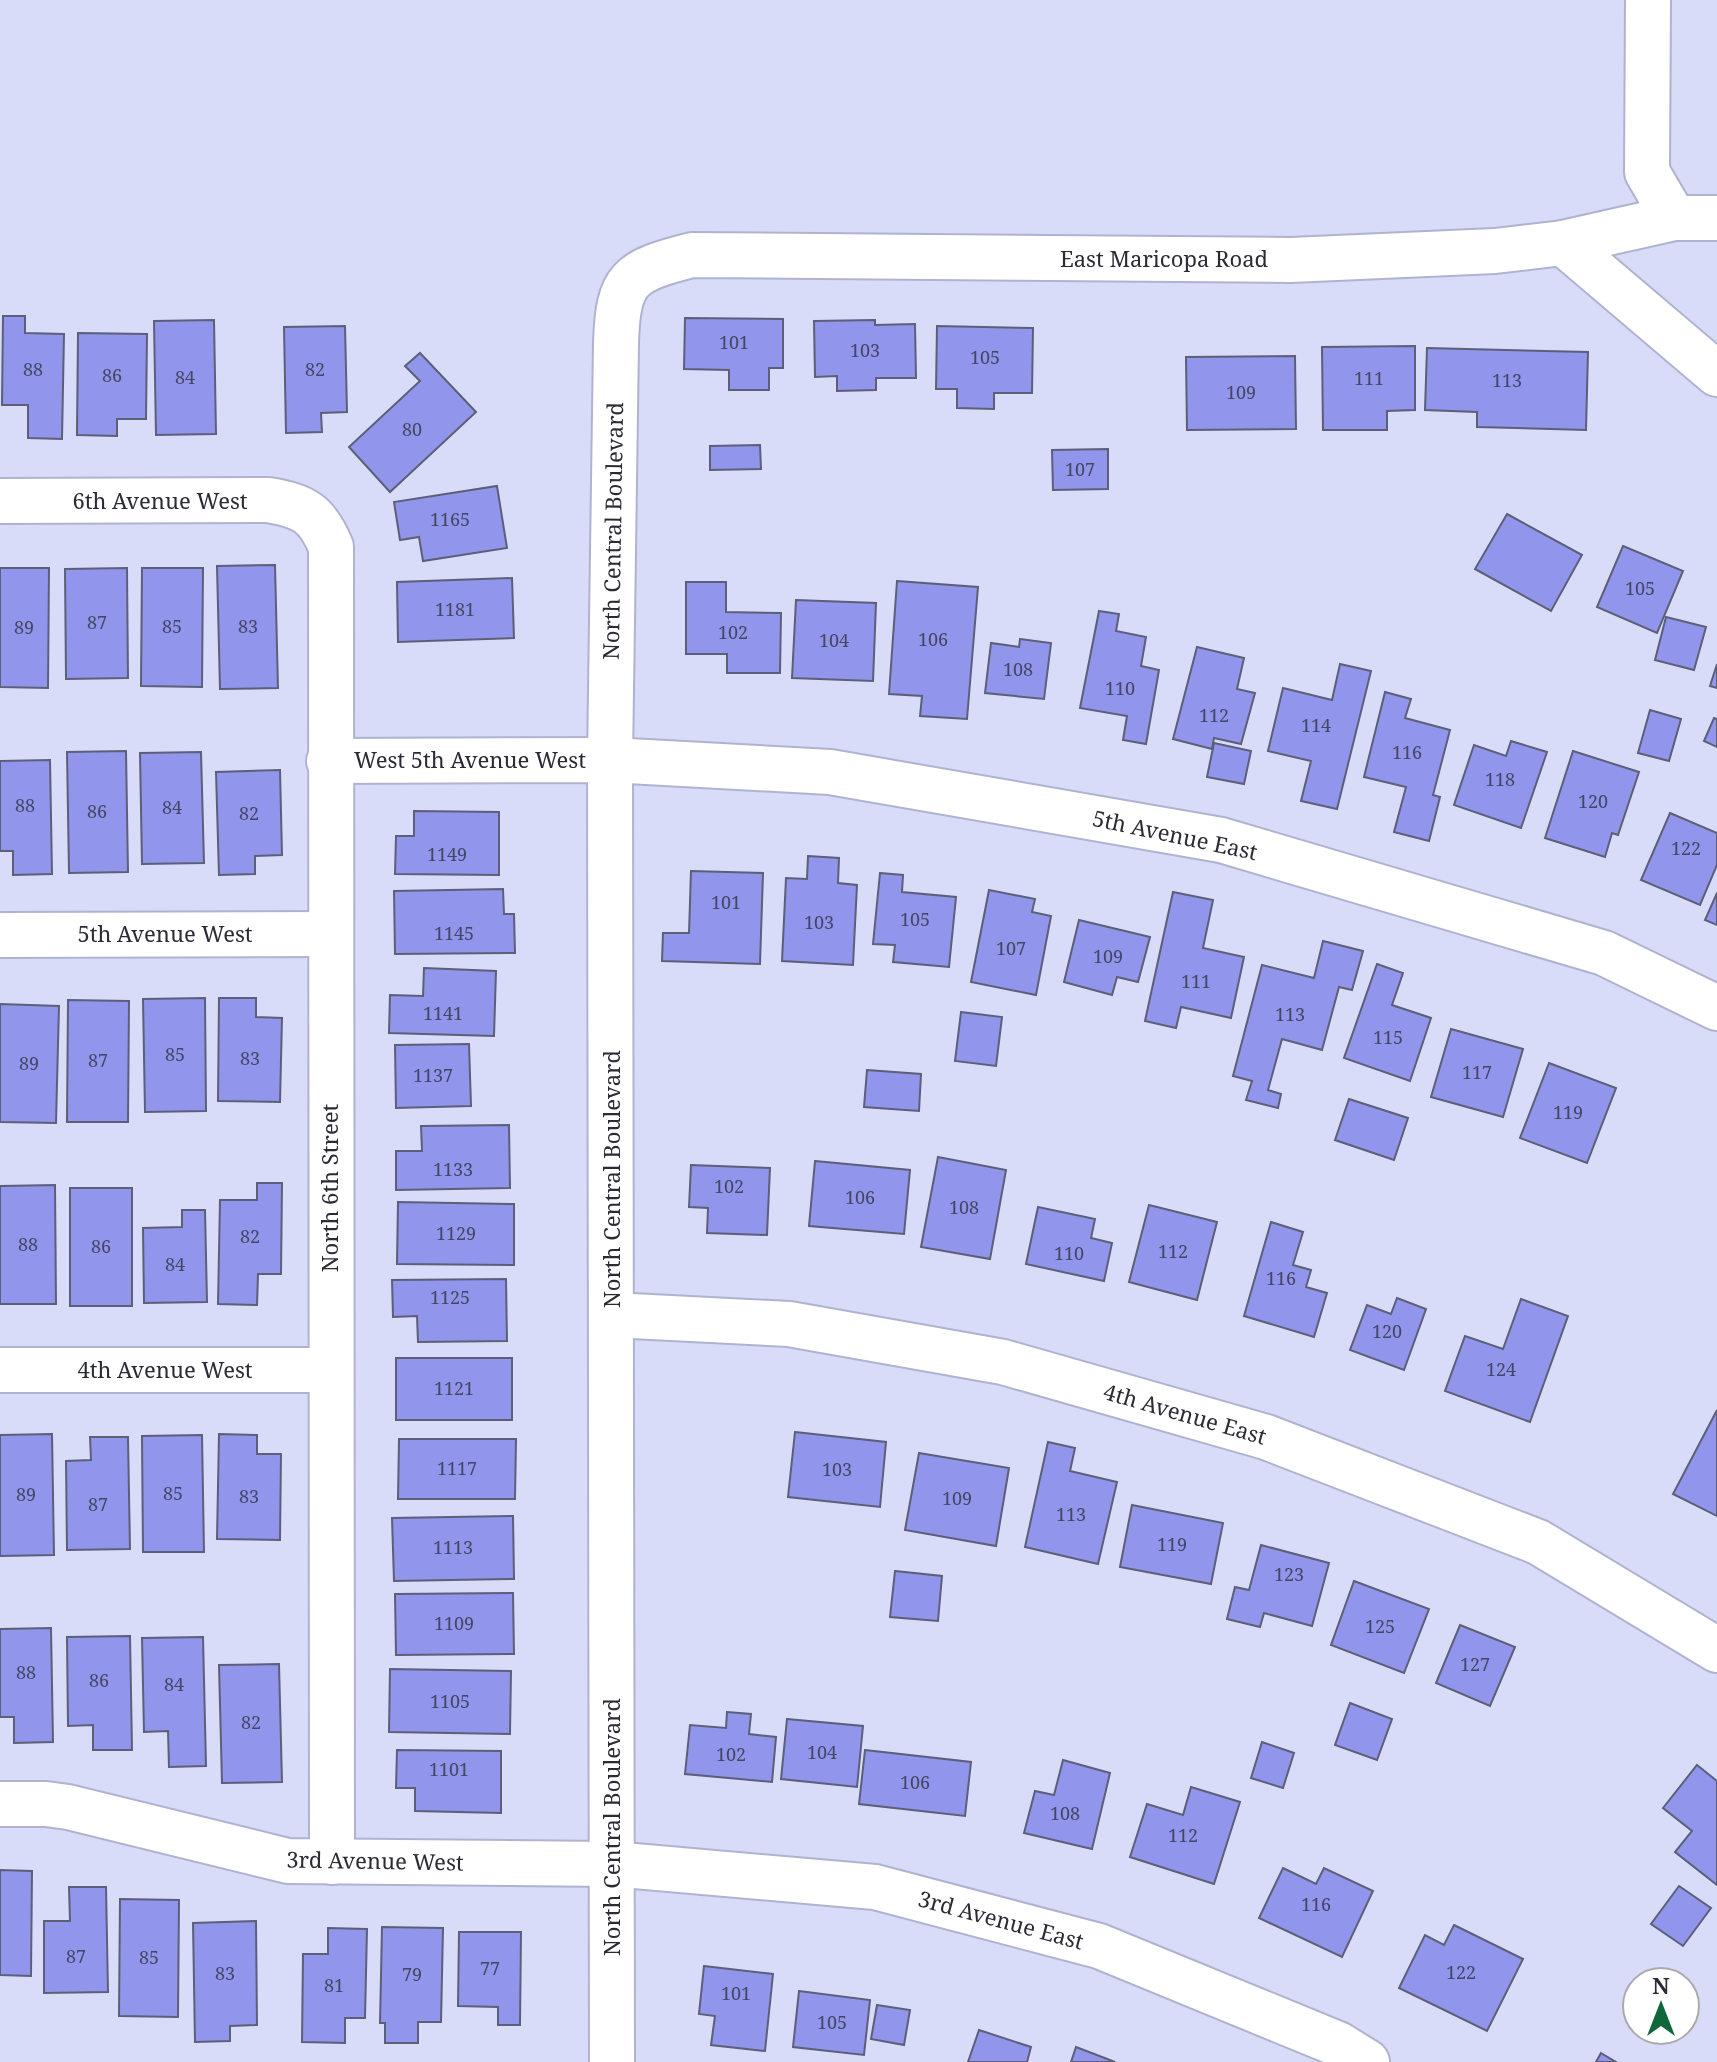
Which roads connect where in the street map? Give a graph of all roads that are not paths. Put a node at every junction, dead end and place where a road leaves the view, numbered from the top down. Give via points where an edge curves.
1 (1648, 0) edge
2 (1674, 218) junction
3 (1717, 218) edge
4 (1563, 243) junction
5 (620, 296) joint
6 (1717, 374) edge
7 (0, 501) edge
8 (316, 518) joint
9 (610, 760) junction
10 (329, 761) junction
11 (330, 934) junction
12 (0, 935) edge
13 (1717, 1008) edge
14 (612, 1315) junction
15 (0, 1370) edge
16 (331, 1370) junction
17 (1717, 1650) edge
18 (0, 1804) edge
19 (332, 1862) junction
20 (612, 1864) junction
21 (612, 2062) edge
22 (1367, 2062) edge

1 - 2 street via 1647,172
2 - 3 street, East Maricopa Road
2 - 4 street, East Maricopa Road
4 - 5 street, East Maricopa Road via 1291,260 692,255 645,271
4 - 6 street
5 - 9 street, North Central Boulevard
7 - 8 street, 6th Avenue West via 268,500 288,503
8 - 10 street, North 6th Street via 332,555
9 - 10 street, West 5th Avenue West
9 - 13 street, 5th Avenue East via 830,772 1221,840 1604,953
9 - 14 street, North Central Boulevard
10 - 11 street, North 6th Street
11 - 12 street, 5th Avenue West
11 - 16 street, North 6th Street
14 - 17 street, 4th Avenue East via 789,1324 1003,1362 1266,1437 1538,1542
14 - 20 street, North Central Boulevard
15 - 16 street, 4th Avenue West
16 - 19 street, North 6th Street
18 - 19 street, 3rd Avenue West via 68,1807 272,1858
19 - 20 street, 3rd Avenue West
20 - 21 street, North Central Boulevard
20 - 22 street, 3rd Avenue East via 875,1887 1084,1942 1338,2044

